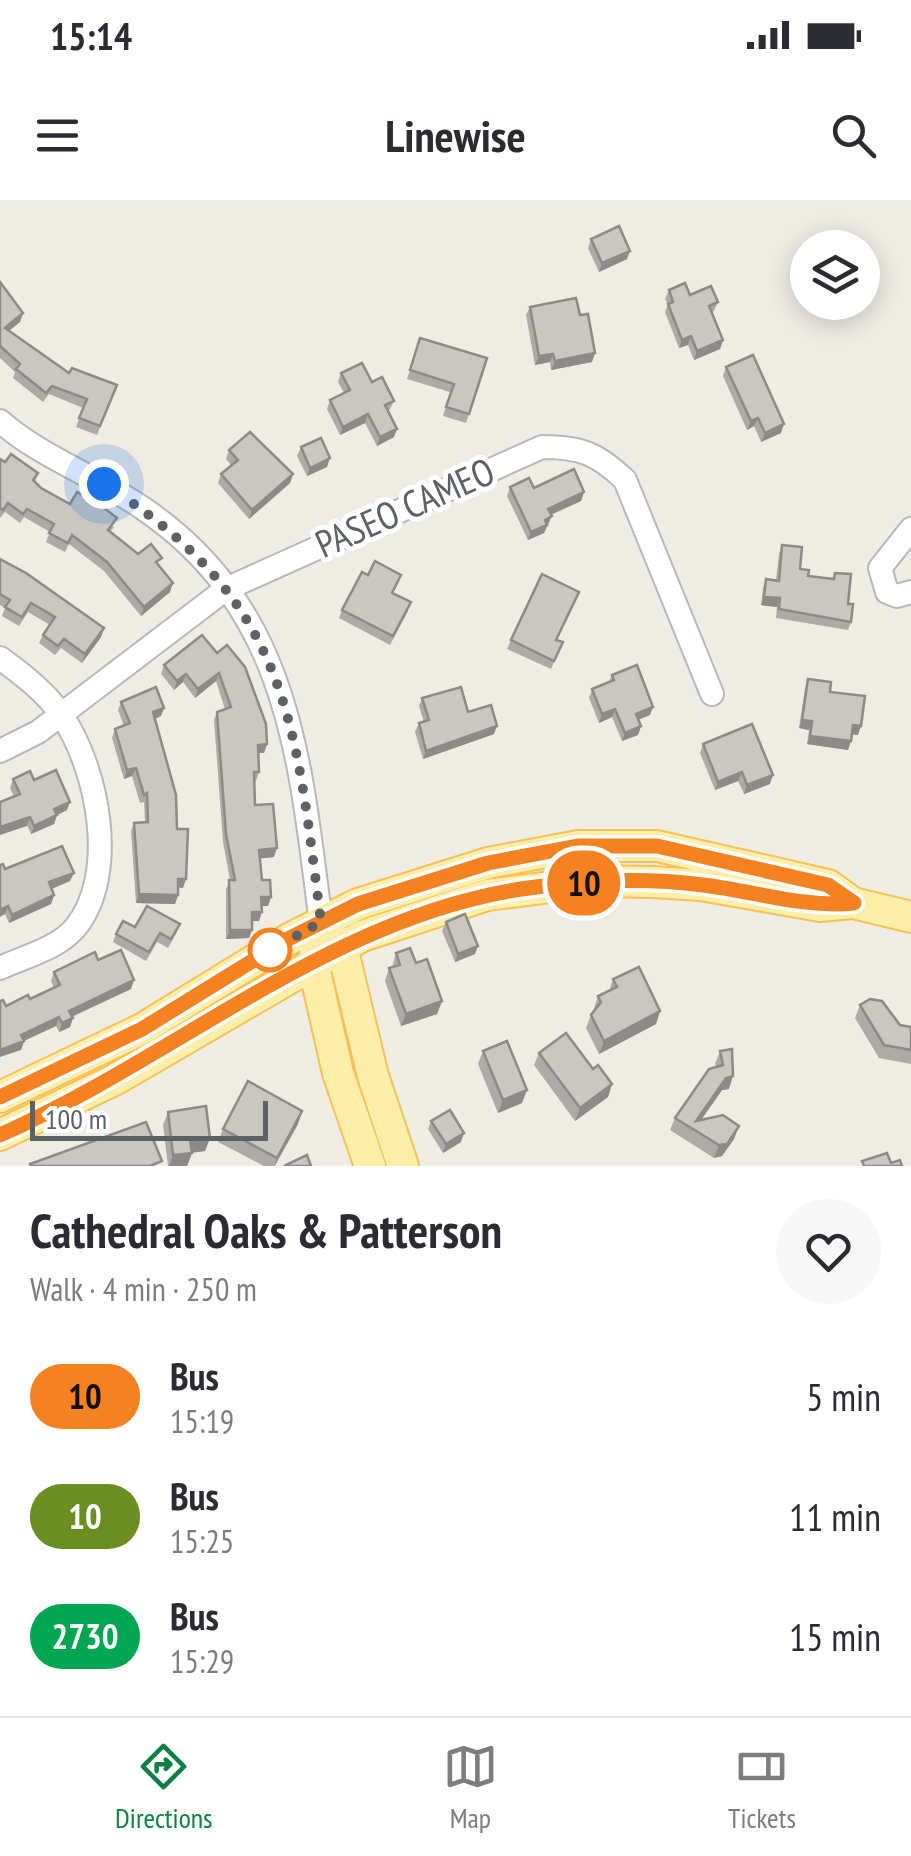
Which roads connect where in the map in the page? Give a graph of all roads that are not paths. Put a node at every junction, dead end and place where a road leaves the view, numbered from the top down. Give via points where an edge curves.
1 (0, 421) edge
2 (911, 529) edge
3 (226, 589) junction
4 (911, 592) edge
5 (0, 658) edge
6 (712, 694) dead end
7 (62, 714) junction
8 (0, 750) edge
9 (854, 903) junction
10 (911, 917) edge
11 (321, 922) junction
12 (342, 947) junction
13 (313, 963) junction
14 (0, 968) edge
15 (0, 1098) edge
16 (0, 1135) edge
17 (370, 1166) edge
18 (403, 1166) edge

1 - 3 street via 147,511
2 - 4 street via 880,576 887,592
3 - 6 street, PASEO CAMEO via 542,447 576,446 600,456 625,480
3 - 7 street, PASEO CAMEO
3 - 11 street via 250,620 284,697
5 - 7 street
7 - 8 street, PASEO CAMEO
7 - 14 street via 87,769 95,812 98,873 91,904 56,944
9 - 10 main road
9 - 11 main road via 828,885 698,854 620,844 488,863
9 - 12 main road via 820,906 701,884 536,886 440,908
11 - 12 main road
11 - 13 main road
11 - 15 main road via 142,1029
12 - 13 main road
12 - 18 main road
13 - 16 main road via 116,1078
13 - 17 main road via 338,1073

